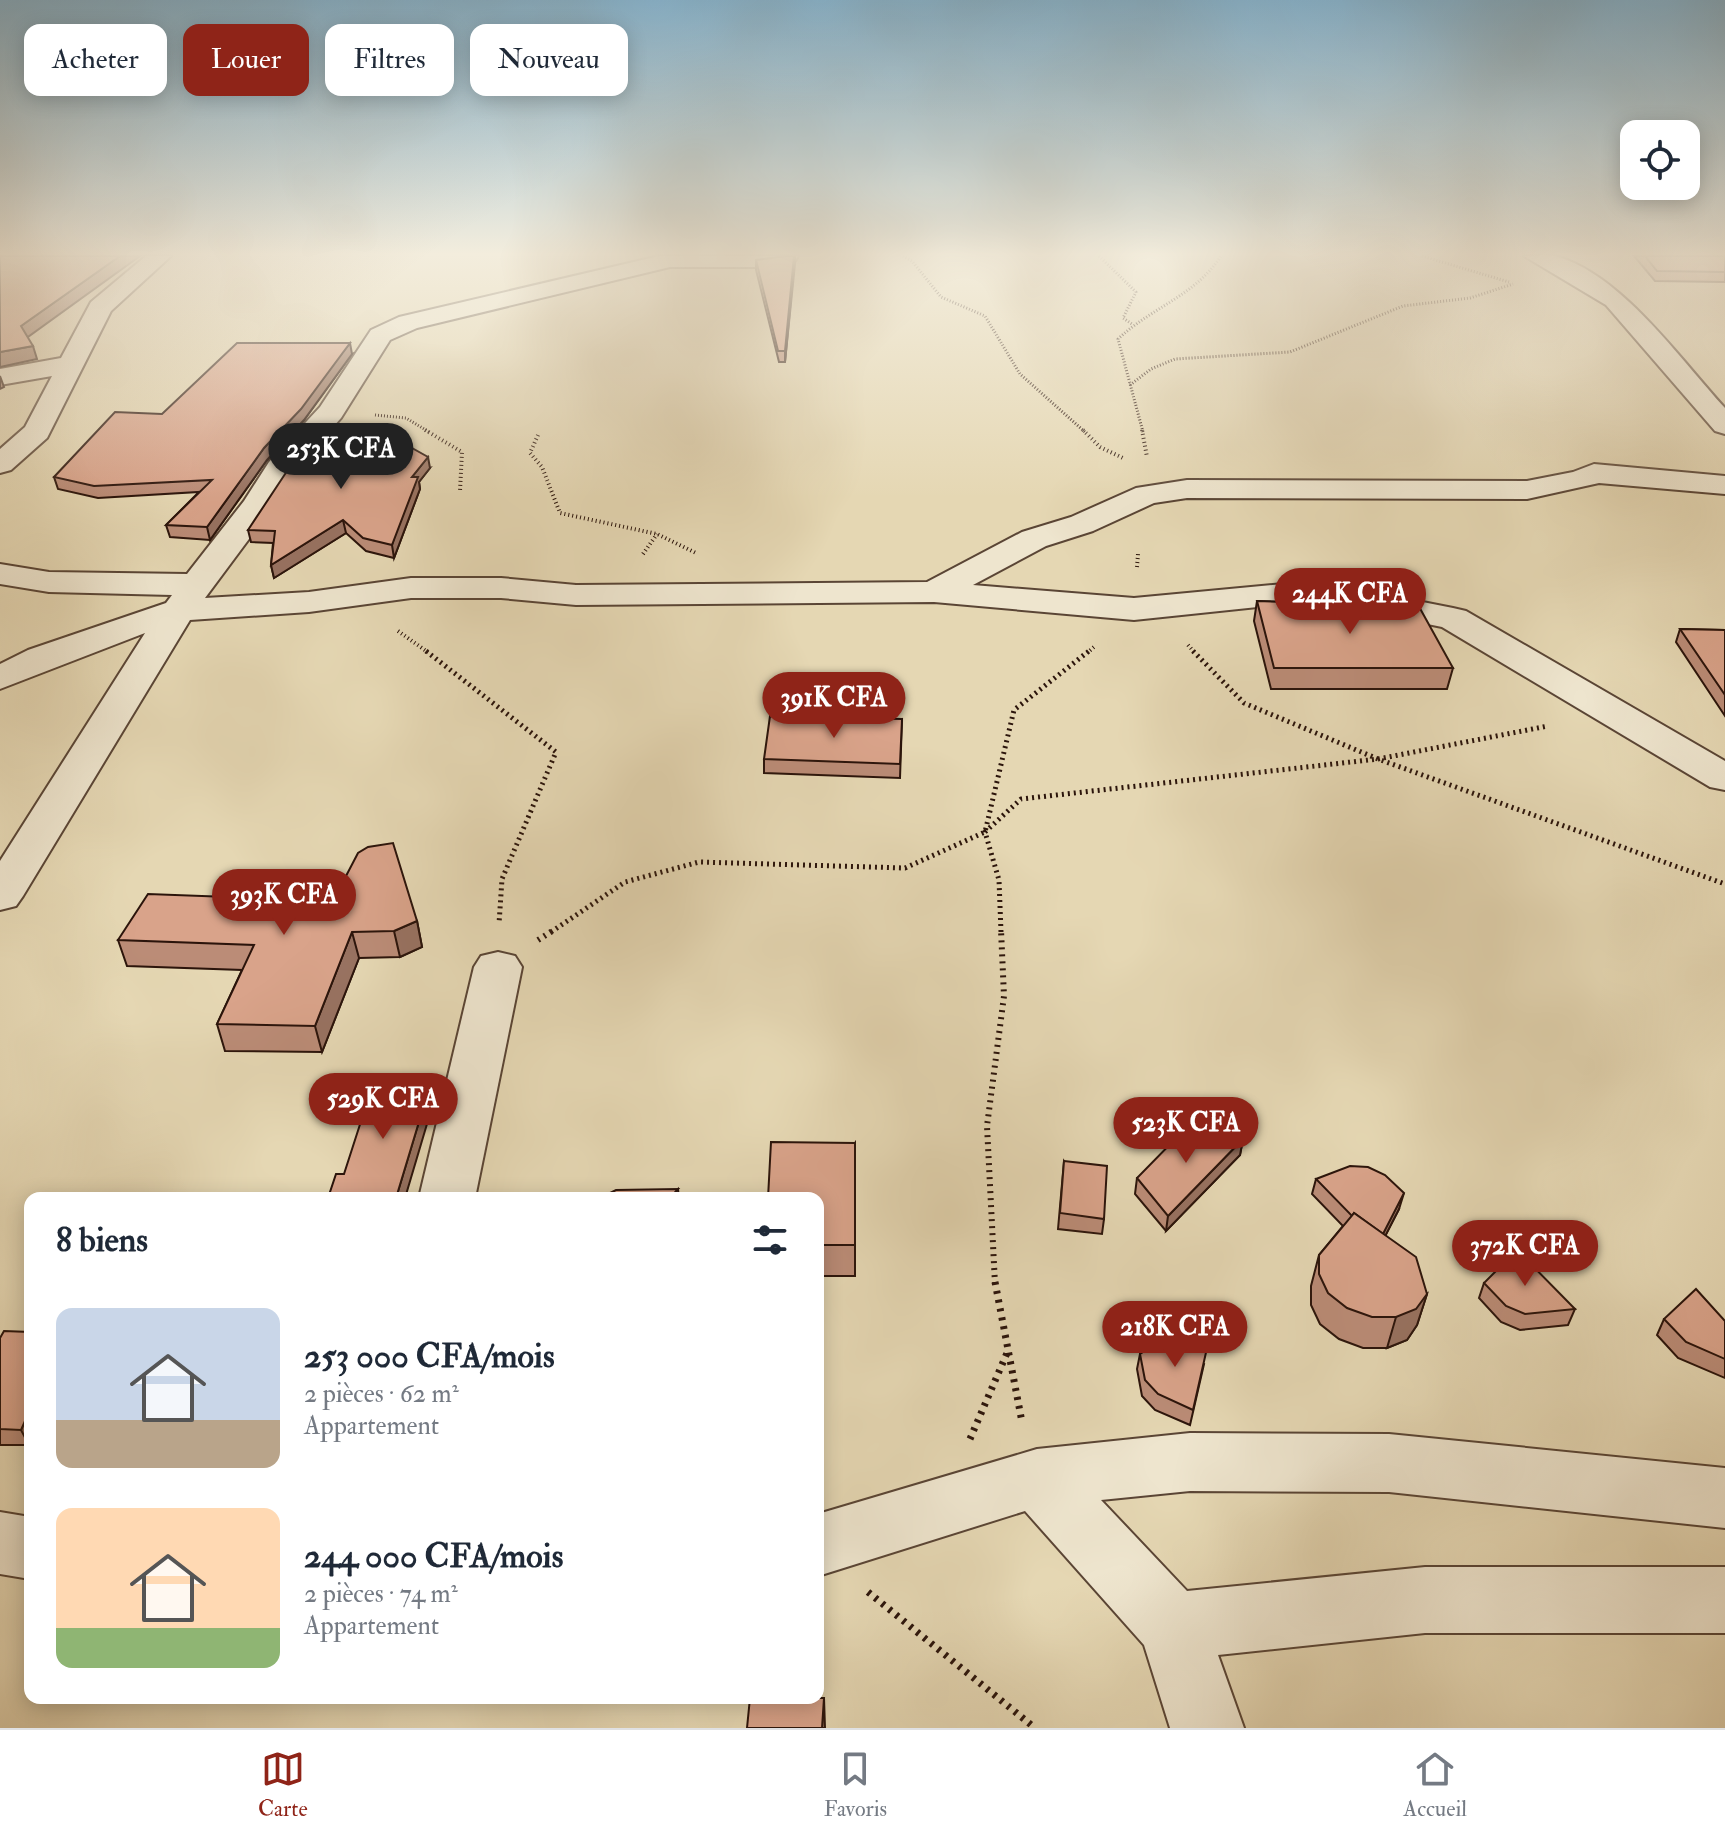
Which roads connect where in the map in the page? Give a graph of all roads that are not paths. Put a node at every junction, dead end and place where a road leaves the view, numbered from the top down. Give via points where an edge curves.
1 (84, 337) edge
2 (379, 337) edge
3 (1645, 337) edge
4 (69, 365) junction
5 (0, 377) edge
6 (1725, 425) edge
7 (0, 464) edge
8 (1725, 485) edge
9 (0, 574) edge
10 (934, 592) junction
11 (188, 597) junction
12 (0, 678) edge
13 (1725, 778) edge
14 (0, 896) edge
15 (498, 967) road end
16 (448, 1192) edge
17 (1037, 1478) junction
18 (1725, 1498) edge
19 (0, 1543) edge
20 (24, 1547) edge
21 (836, 1563) edge
22 (1725, 1600) edge
23 (1173, 1626) junction
24 (1207, 1728) edge

1 - 4 street
2 - 11 street via 331,412 280,468
3 - 6 street
4 - 5 street
4 - 7 street via 37,432
8 - 10 street via 1594,473 1527,490 1187,489 1147,495 1034,539
9 - 11 street
10 - 11 street via 576,595 411,588 309,602
10 - 13 street via 1134,609 1316,591 1453,619
11 - 12 street
11 - 14 street
15 - 16 street
17 - 18 street via 1190,1462 1389,1463
17 - 21 street via 940,1507
17 - 23 street
19 - 20 street
22 - 23 street via 1425,1600
23 - 24 street

